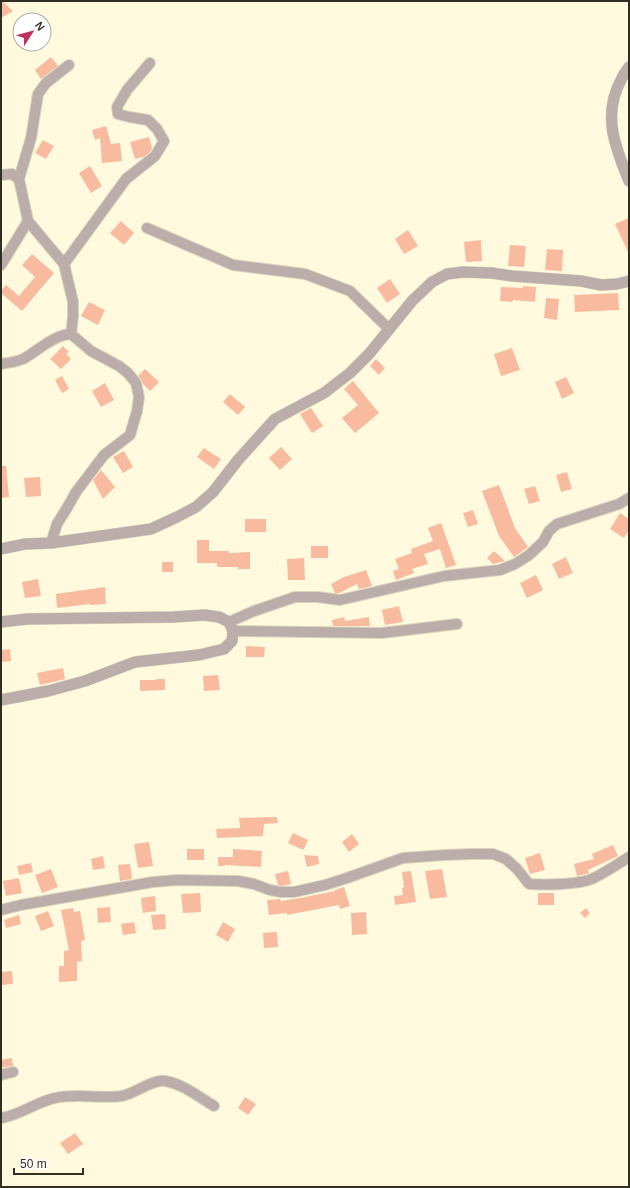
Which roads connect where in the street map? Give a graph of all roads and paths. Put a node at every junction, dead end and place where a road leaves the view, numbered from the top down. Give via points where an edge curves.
1 (150, 63) dead end
2 (69, 65) dead end
3 (629, 67) edge
4 (1, 175) edge
5 (19, 179) junction
6 (629, 181) edge
7 (28, 221) junction
8 (147, 228) dead end
9 (64, 264) junction
10 (1, 265) edge
11 (629, 280) edge
12 (389, 329) junction
13 (71, 334) junction
14 (1, 364) edge
15 (629, 498) edge
16 (51, 543) junction
17 (1, 549) edge
18 (1, 622) edge
19 (457, 624) dead end
20 (231, 626) junction
21 (1, 700) edge
22 (629, 857) edge
23 (1, 910) edge
24 (13, 1072) dead end
25 (1, 1075) edge
26 (214, 1106) dead end
27 (1, 1118) edge

1 - 9 street via 127,90 117,107 118,114 148,120 164,141 155,156 126,179
2 - 5 street via 46,83 38,94 31,138
3 - 6 street via 616,89 612,105 612,129 620,161
4 - 5 street via 12,174
5 - 7 street
7 - 9 street
7 - 10 street
8 - 12 street via 233,265 305,274 350,291
9 - 13 street via 73,302
11 - 12 street via 601,285 492,273 447,274 432,282
12 - 16 street via 350,373 324,393 275,419 213,492 196,507 152,529
13 - 14 street via 58,338 22,359
13 - 16 street via 91,351 128,373 136,383 139,397 130,435 104,455 76,492 58,524
15 - 20 street via 619,504 557,524 529,555 500,570 444,576 340,600 295,597 254,611
16 - 17 street via 25,544
18 - 20 street via 27,619 204,615 220,617
19 - 20 street via 382,633
20 - 21 street via 232,641 224,649 199,655 135,662 77,683
22 - 23 street via 594,878 573,883 529,884 506,859 493,854 445,855 403,858 325,885 294,892 270,890 238,881 176,880
24 - 25 street
26 - 27 street via 178,1085 160,1080 122,1096 55,1098

